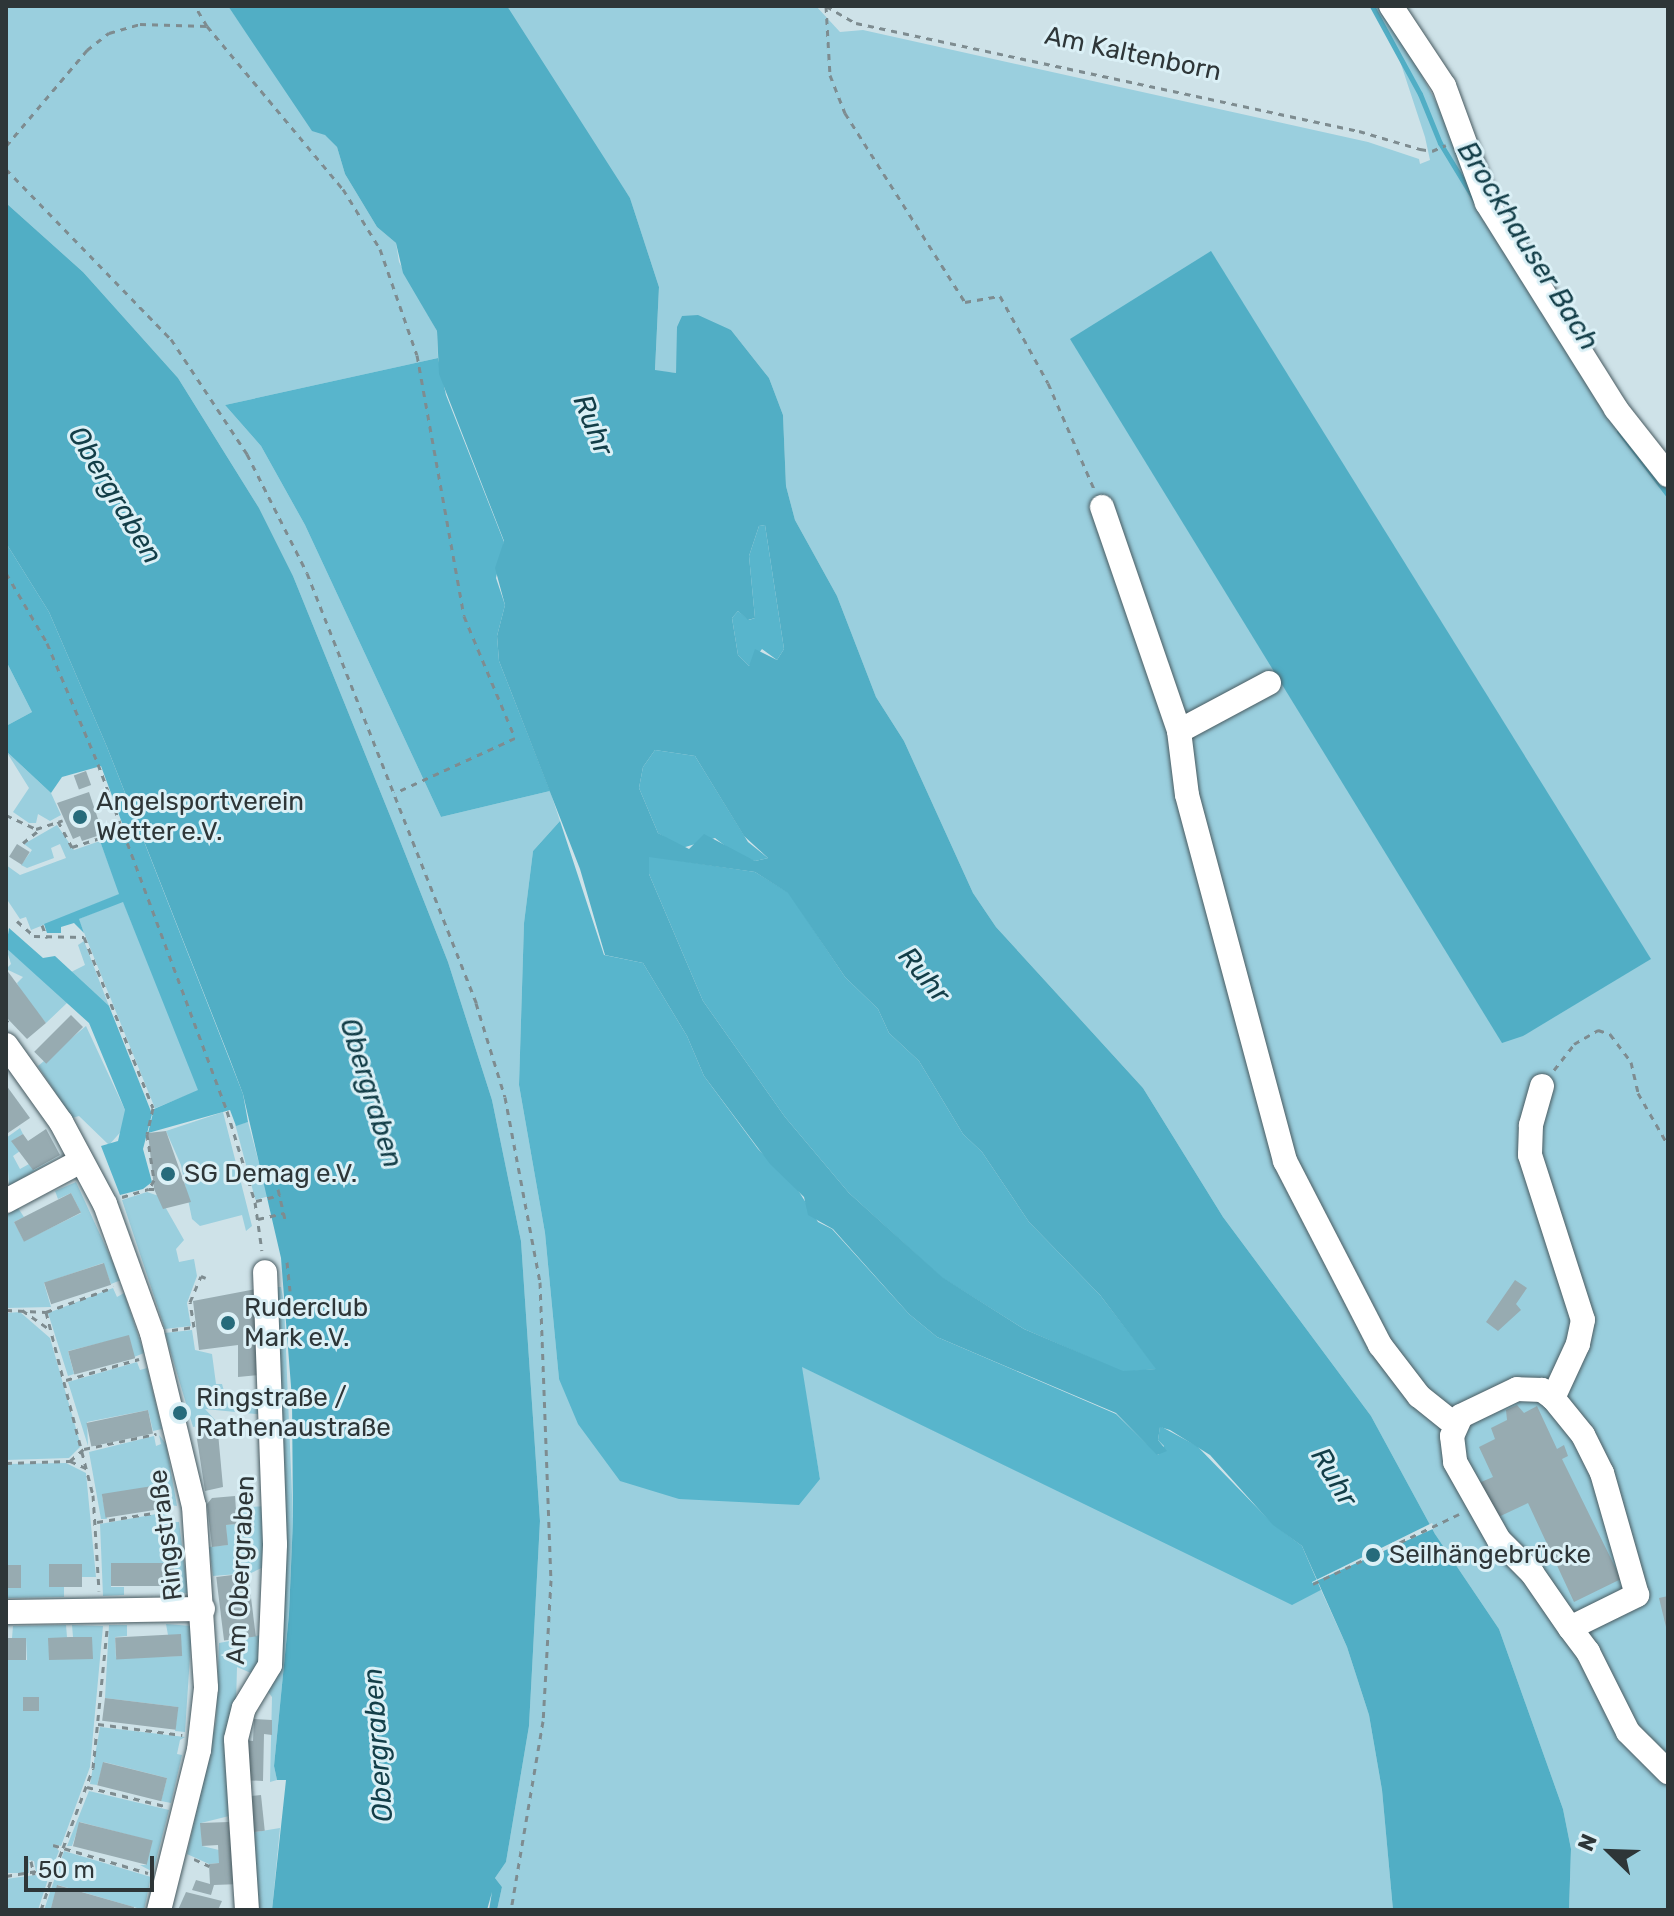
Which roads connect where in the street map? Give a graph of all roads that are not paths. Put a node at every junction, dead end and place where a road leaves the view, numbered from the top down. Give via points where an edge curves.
1 (1391, 6) edge
2 (1668, 475) edge
3 (1102, 507) road end
4 (1269, 683) dead end
5 (1179, 731) junction
6 (6, 1045) edge
7 (1542, 1086) road end
8 (81, 1161) junction
9 (6, 1201) edge
10 (276, 1267) road end
11 (1553, 1398) junction
12 (1454, 1424) junction
13 (203, 1609) junction
14 (6, 1612) edge
15 (1570, 1628) junction
16 (1668, 1772) edge
17 (159, 1910) edge
18 (247, 1910) edge

1 - 2 street via 1444,86 1487,203 1616,409
3 - 5 street
4 - 5 street
5 - 12 street via 1187,795 1285,1161 1380,1345 1419,1396
6 - 8 street, Ringstraße via 61,1122
7 - 11 street via 1531,1125 1530,1155 1583,1320
8 - 9 street
8 - 13 street, Ringstraße via 105,1204 158,1354 194,1506
10 - 18 street, Am Obergraben via 270,1665 244,1708 236,1739
11 - 12 street via 1542,1390 1517,1389 1480,1404
11 - 15 street via 1583,1435 1602,1473 1637,1595
12 - 15 street via 1455,1462 1467,1510
13 - 14 street
13 - 17 street, Ringstraße via 206,1688 199,1750
15 - 16 street via 1628,1732

